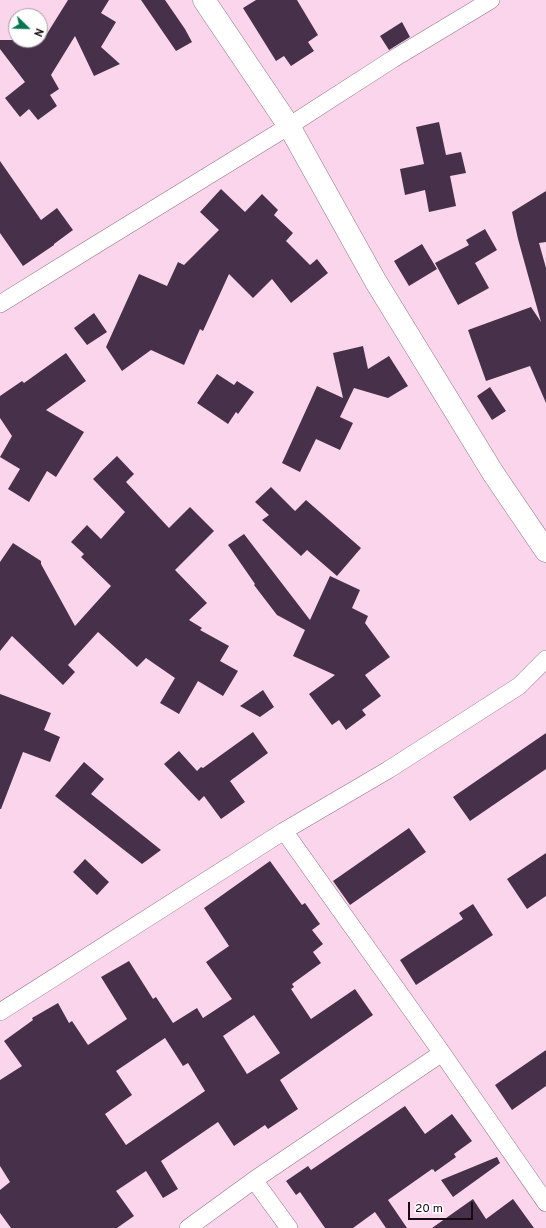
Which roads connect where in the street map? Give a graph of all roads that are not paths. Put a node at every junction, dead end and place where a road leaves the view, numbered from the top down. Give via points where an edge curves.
1 (204, 0) edge
2 (491, 0) edge
3 (289, 126) junction
4 (0, 304) edge
5 (546, 552) edge
6 (546, 658) edge
7 (284, 831) junction
8 (0, 1012) edge
9 (442, 1053) junction
10 (254, 1180) junction
11 (546, 1203) edge
12 (188, 1228) edge
13 (289, 1228) edge

1 - 3 street
2 - 3 street
3 - 4 street
3 - 5 street via 380,289 493,473
6 - 7 street via 519,686 388,770
7 - 8 street
7 - 9 street
9 - 10 street
9 - 11 street
10 - 12 street
10 - 13 street

